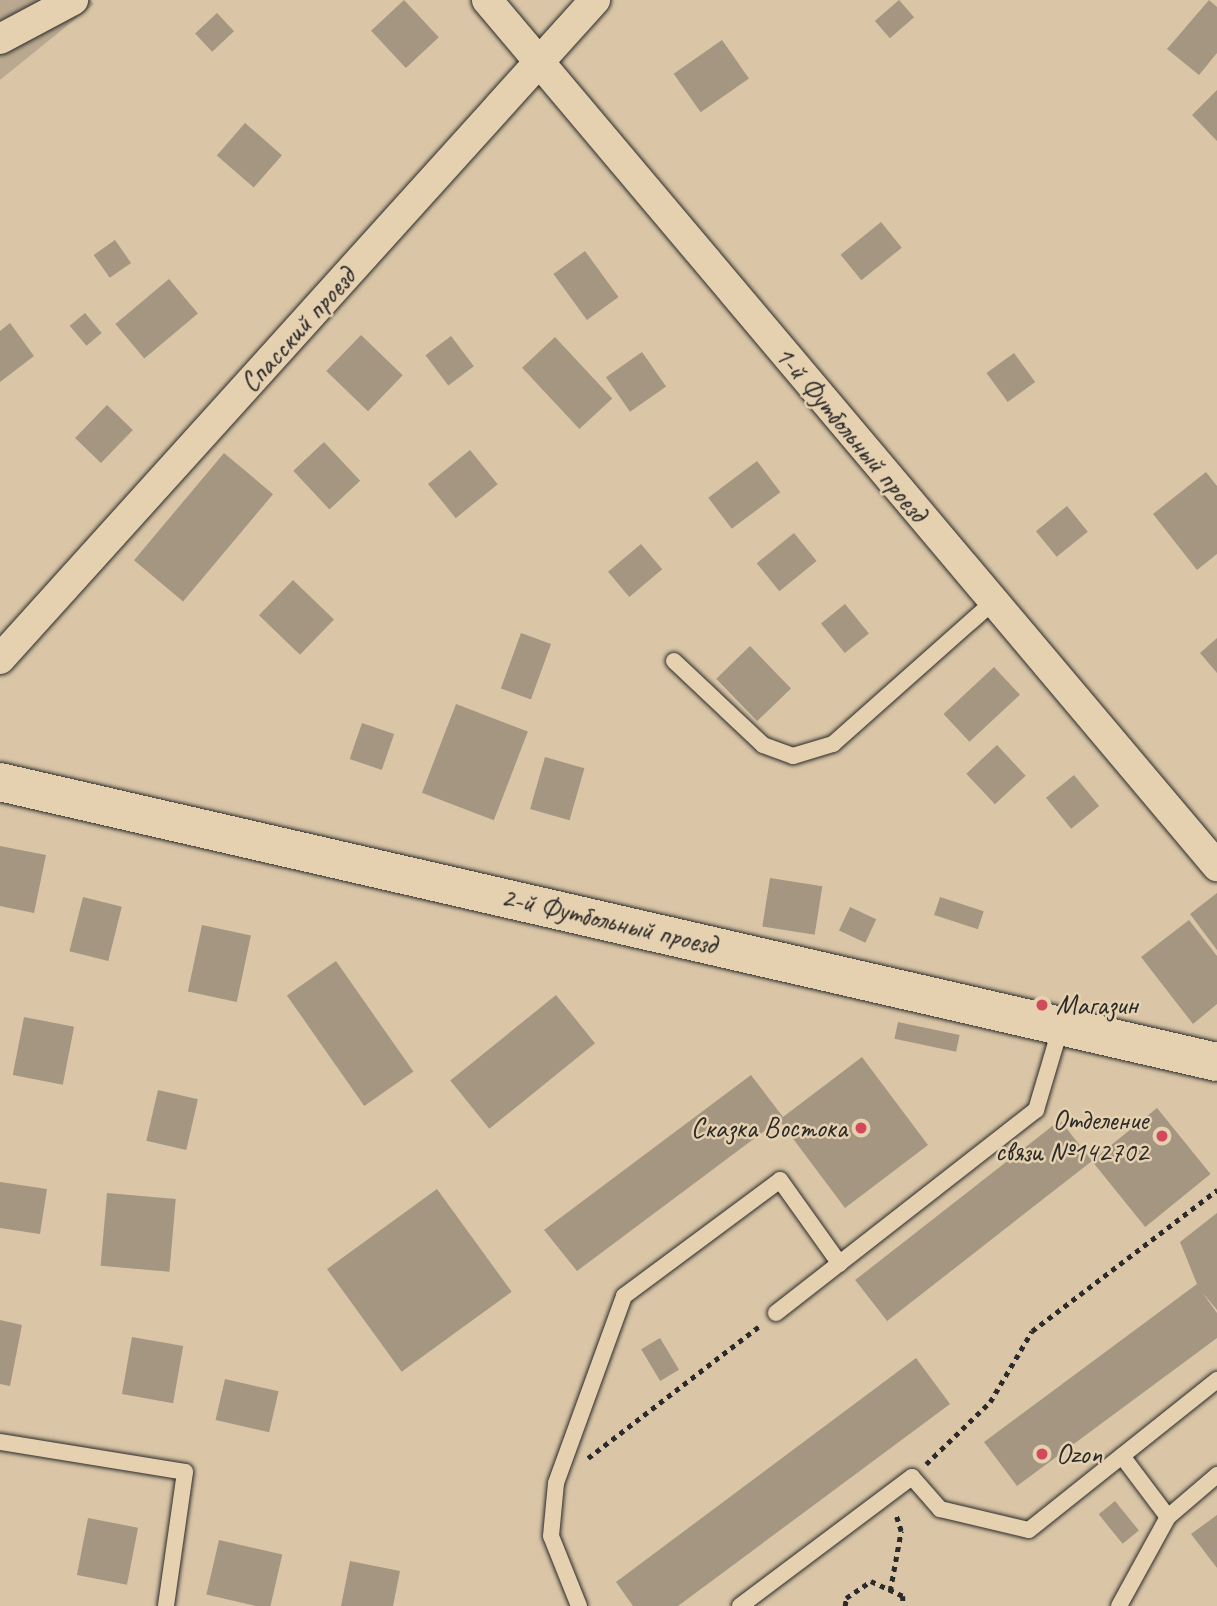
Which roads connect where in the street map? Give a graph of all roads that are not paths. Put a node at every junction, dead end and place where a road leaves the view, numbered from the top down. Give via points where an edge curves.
1 (73, 0) edge
2 (487, 0) edge
3 (596, 0) edge
4 (0, 39) edge
5 (538, 64) junction
6 (993, 602) junction
7 (0, 659) edge
8 (674, 661) dead end
9 (0, 782) edge
10 (1217, 866) edge
11 (1060, 1026) junction
12 (1217, 1062) edge
13 (840, 1264) junction
14 (776, 1313) road end
15 (1217, 1380) edge
16 (0, 1442) edge
17 (1122, 1456) junction
18 (1217, 1475) edge
19 (1168, 1517) junction
20 (166, 1606) edge
21 (579, 1606) edge
22 (740, 1606) edge
23 (1119, 1606) edge

1 - 4 street
2 - 5 street, 1-й Футбольный проезд
3 - 5 street, Спасский проезд
5 - 6 street, 1-й Футбольный проезд
5 - 7 street, Спасский проезд
6 - 8 lane via 833,744 793,756 763,745
6 - 10 street, 1-й Футбольный проезд
9 - 11 street, 2-й Футбольный проезд
11 - 12 street, 2-й Футбольный проезд
11 - 13 lane via 1036,1110
13 - 14 lane
13 - 21 lane via 780,1180 624,1296 555,1483 551,1536
15 - 17 lane
16 - 20 lane via 185,1472
17 - 19 lane
17 - 22 lane via 1029,1530 940,1508 912,1477
18 - 19 lane
19 - 23 lane

